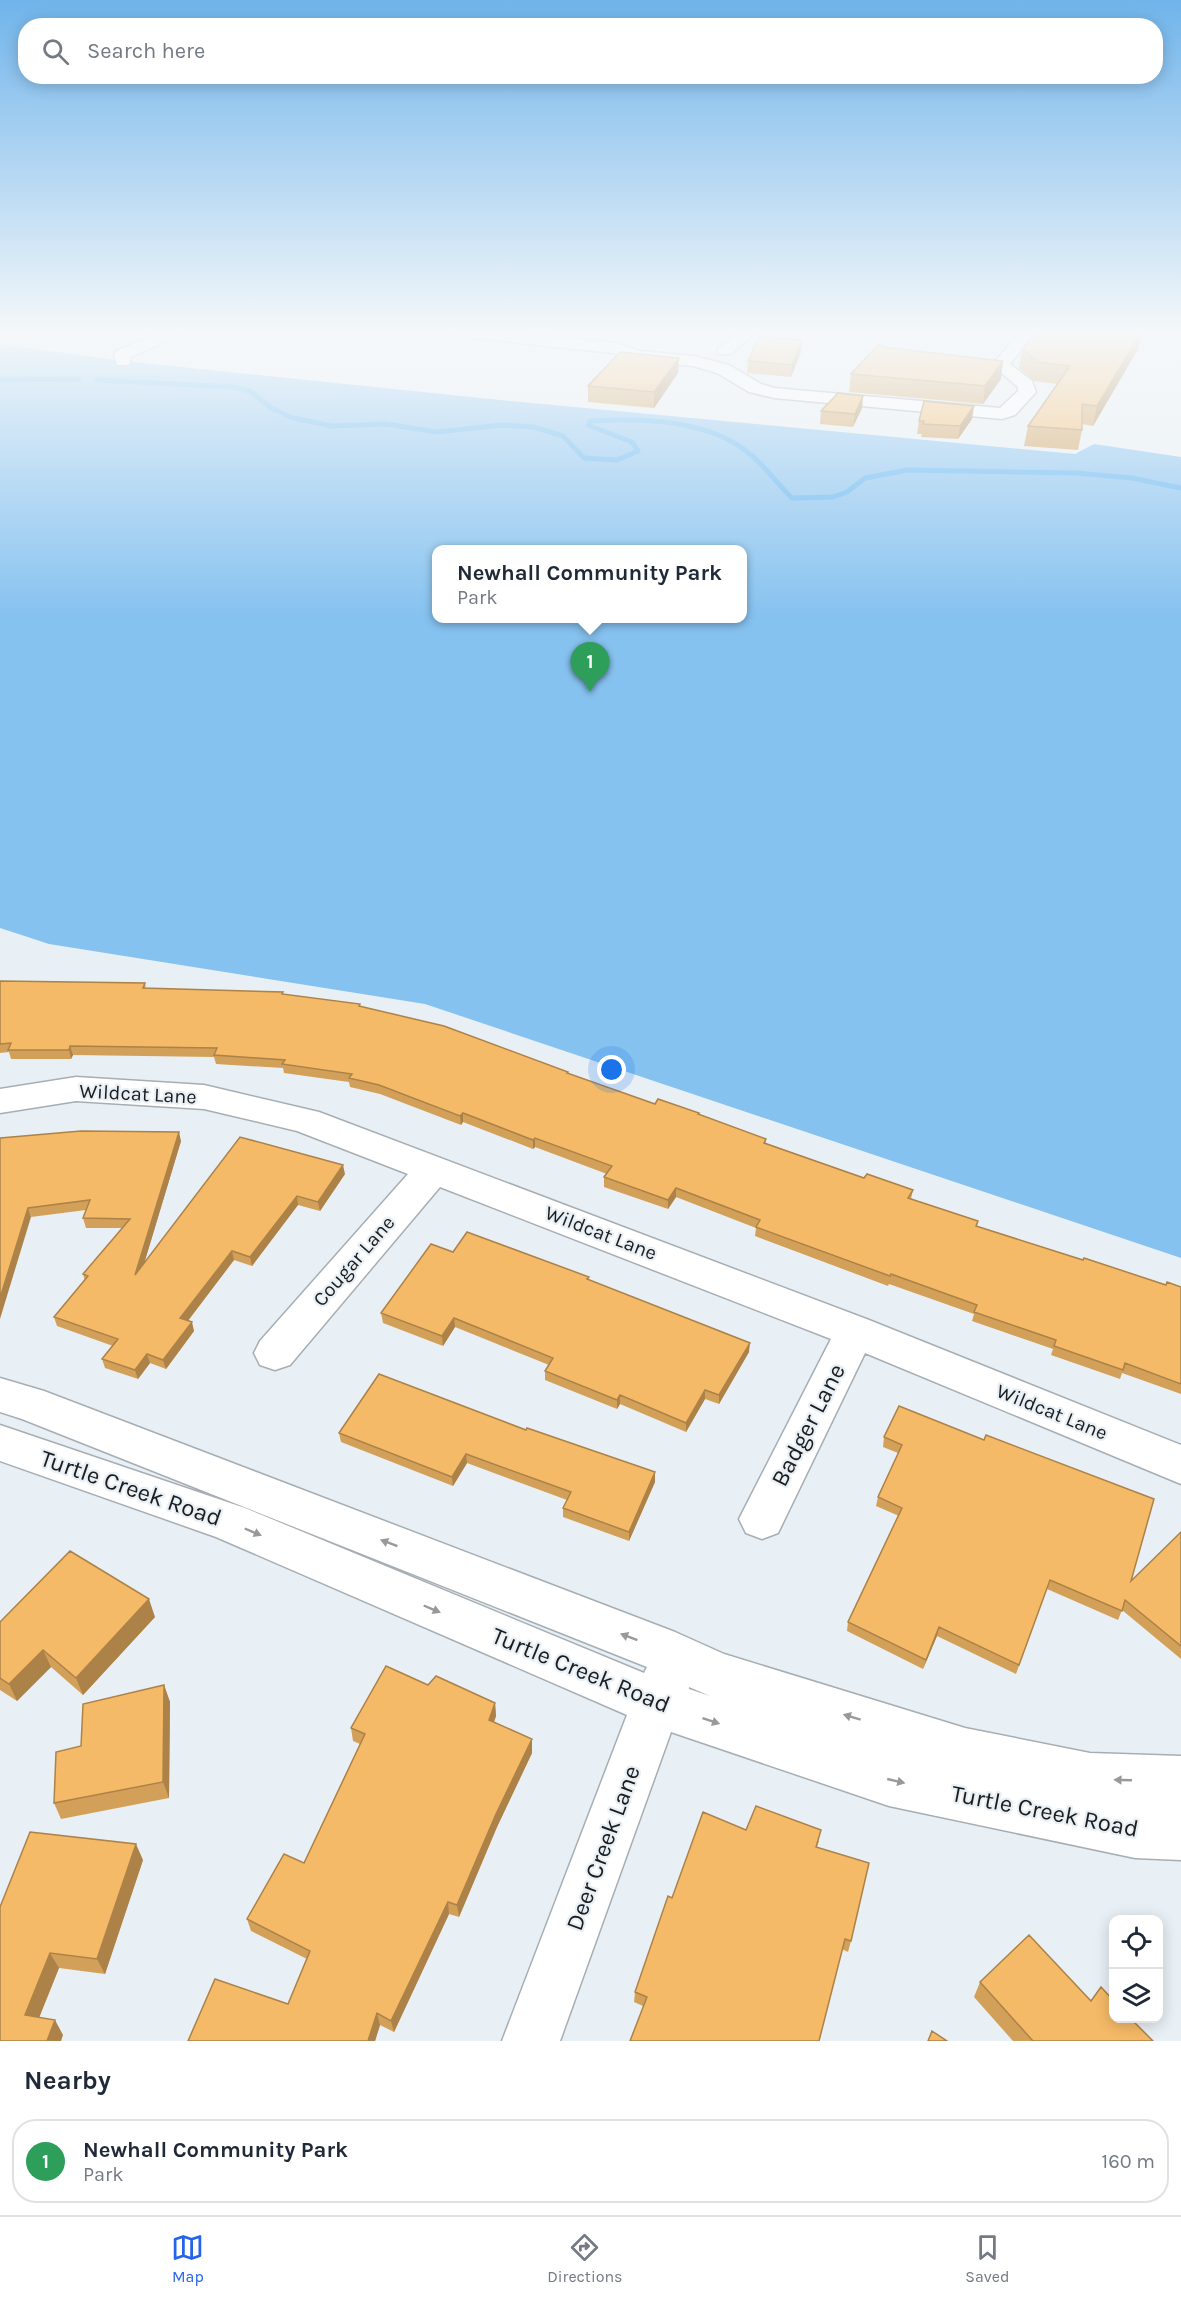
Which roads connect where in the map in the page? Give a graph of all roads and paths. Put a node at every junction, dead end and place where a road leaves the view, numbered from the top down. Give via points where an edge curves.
1 (0, 1101) edge
2 (434, 1169) junction
3 (855, 1331) junction
4 (275, 1353) dead end
5 (0, 1395) edge
6 (0, 1443) edge
7 (1181, 1465) edge
8 (762, 1519) dead end
9 (675, 1654) junction
10 (659, 1704) junction
11 (1181, 1782) edge
12 (1181, 1833) edge
13 (531, 2041) edge

1 - 2 street, Wildcat Lane via 76,1089 204,1097 306,1121
2 - 3 street, Wildcat Lane
2 - 4 street, Cougar Lane
3 - 7 street, Wildcat Lane
3 - 8 street, Badger Lane
9 -> 5 street, Turtle Creek Road
6 -> 10 street, Turtle Creek Road via 229,1522
9 - 10 street, Deer Creek Lane
11 -> 9 street, Turtle Creek Road via 1090,1779 965,1753 716,1675
10 -> 12 street, Turtle Creek Road via 889,1780 1135,1831
10 - 13 street, Deer Creek Lane

